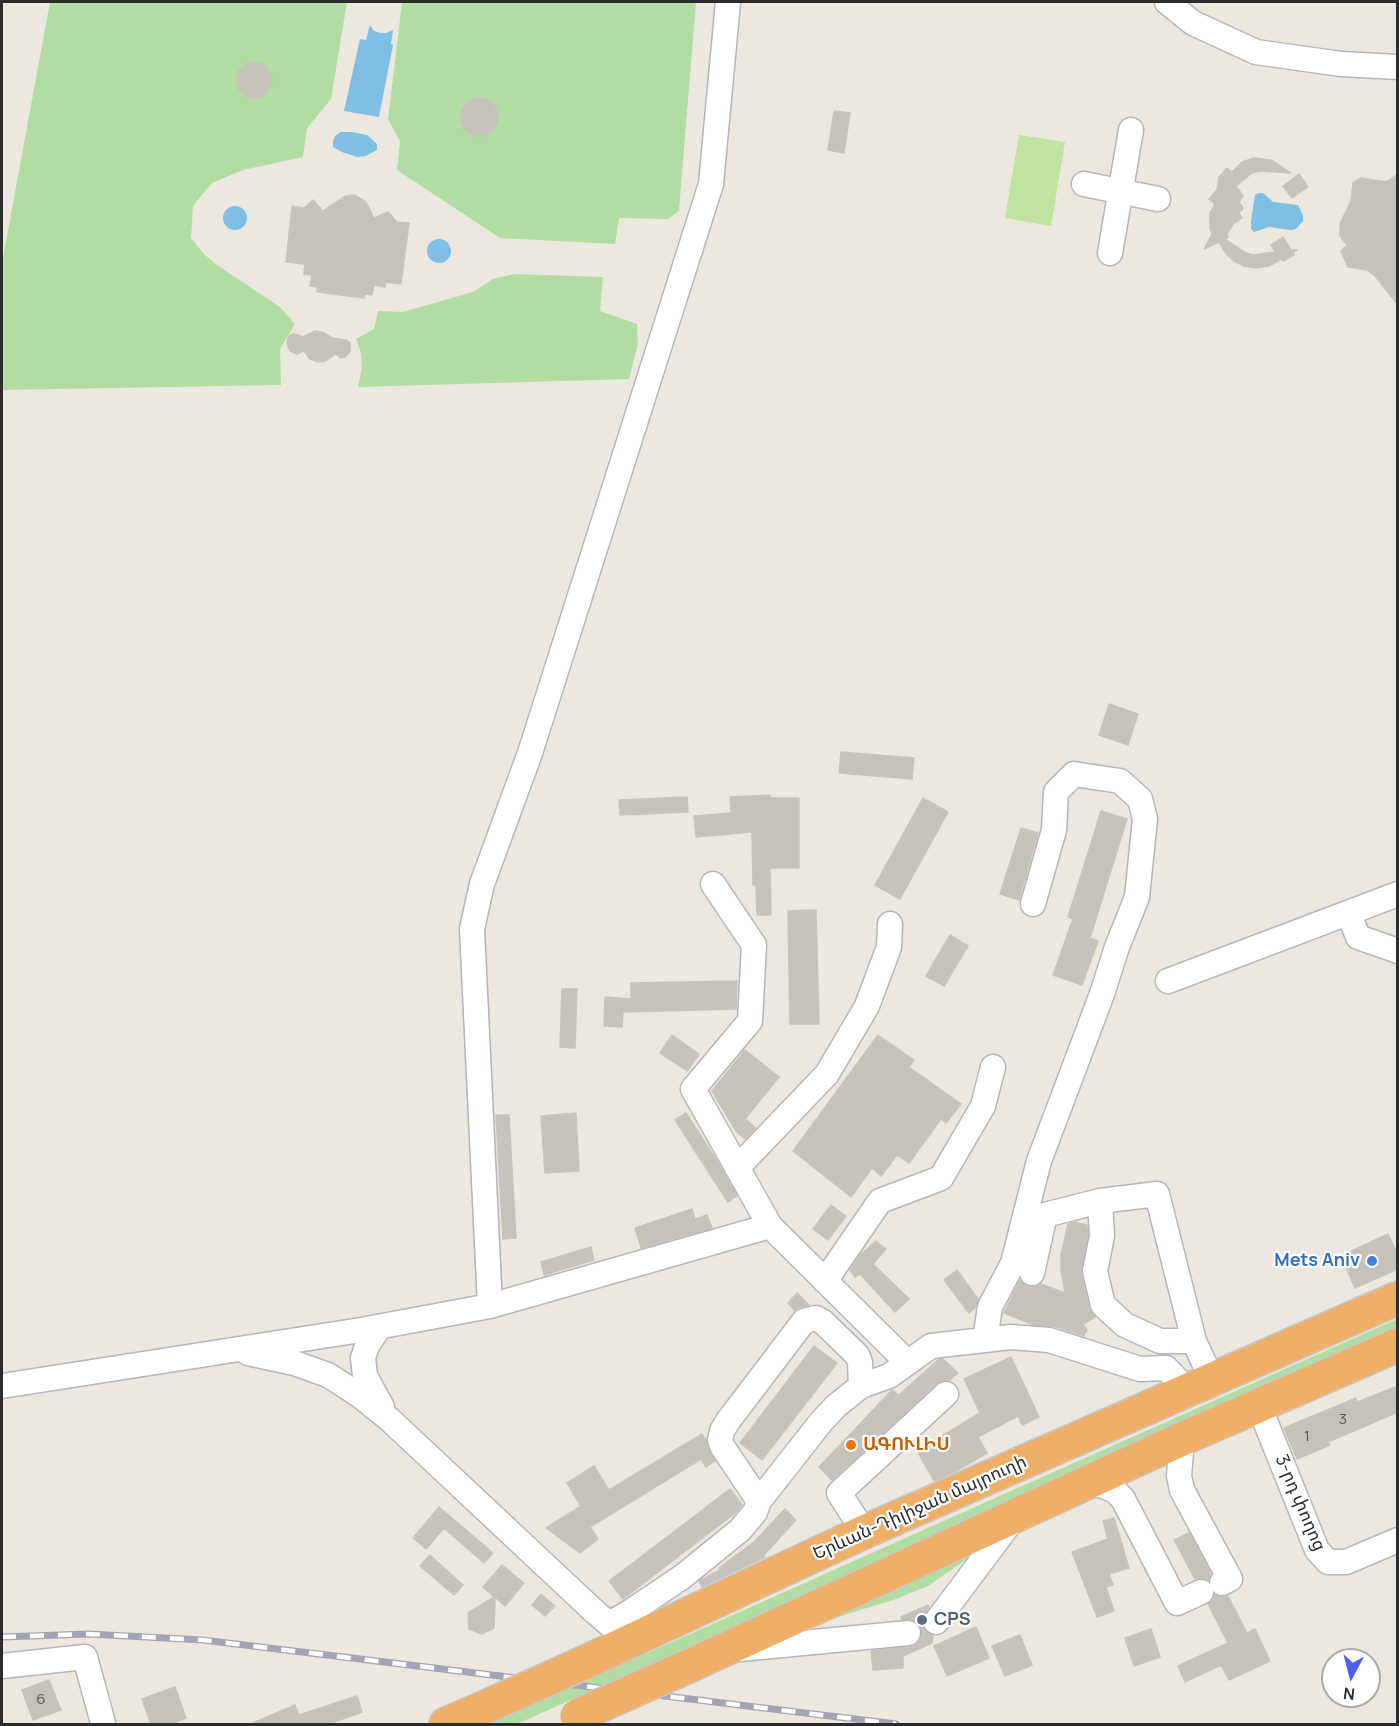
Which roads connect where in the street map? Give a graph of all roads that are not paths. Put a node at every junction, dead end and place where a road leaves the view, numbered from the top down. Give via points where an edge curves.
1 (728, 2) edge
2 (1167, 2) edge
3 (1398, 67) edge
4 (1131, 130) dead end
5 (1084, 184) dead end
6 (1120, 191) junction
7 (1158, 199) dead end
8 (1110, 254) dead end
9 (713, 884) dead end
10 (1398, 894) edge
11 (1033, 904) dead end
12 (1349, 914) junction
13 (890, 924) dead end
14 (1398, 951) edge
15 (1168, 981) dead end
16 (993, 1067) dead end
17 (737, 1168) junction
18 (1100, 1201) junction
19 (770, 1226) junction
20 (1032, 1273) dead end
21 (825, 1281) junction
22 (1398, 1298) edge
23 (490, 1306) junction
24 (378, 1327) junction
25 (985, 1340) junction
26 (1194, 1341) junction
27 (1398, 1345) edge
28 (233, 1350) junction
29 (908, 1362) junction
30 (1200, 1385) junction
31 (2, 1386) edge
32 (861, 1386) junction
33 (946, 1394) dead end
34 (1259, 1406) junction
35 (389, 1419) junction
36 (1182, 1439) junction
37 (1088, 1482) junction
38 (759, 1502) junction
39 (1014, 1517) junction
40 (864, 1532) junction
41 (1398, 1540) edge
42 (602, 1618) junction
43 (936, 1622) tunnel mouth
44 (650, 1632) junction
45 (908, 1633) tunnel mouth
46 (710, 1656) junction
47 (579, 1665) junction
48 (2, 1666) edge
49 (568, 1720) edge
50 (103, 1724) edge
51 (446, 1725) edge

1 - 23 street via 711,184 530,753 482,884 472,929
2 - 3 street via 1193,23 1256,52 1341,64
4 - 6 street
5 - 6 street
6 - 7 street
6 - 8 street
9 - 17 street via 754,945 750,1021 693,1089
10 - 12 street
11 - 25 street via 1054,830 1056,792 1074,774 1120,781 1140,799 1145,819 1137,897 1039,1161 1013,1263 990,1306
12 - 14 street via 1358,937
12 - 15 street
13 - 17 street via 889,947 867,1006 827,1074
16 - 21 street via 983,1106 941,1178 880,1201
17 - 19 street
18 - 20 street via 1046,1215
18 - 26 street via 1102,1236 1095,1271 1103,1305 1125,1325 1160,1341
18 - 26 street via 1157,1194
19 - 21 street
19 - 23 street
21 - 29 street
22 - 30 highway, Երևան-Դիլիջան մայրուղի
23 - 24 street
24 - 28 street
24 - 35 street via 363,1358 365,1376
25 - 29 street via 931,1346
25 - 30 street via 1049,1340 1140,1369 1166,1368
26 - 30 street
27 - 34 highway
28 - 31 street
28 - 35 street via 328,1375
29 - 32 street via 889,1376
30 - 40 highway, Երևան-Դիլիջան մայրուղի
32 - 38 street via 821,1422
32 - 38 street via 861,1362 857,1356 823,1322 816,1318 804,1321 722,1431 722,1446
33 - 40 street via 839,1493
34 - 36 highway
34 - 41 street, 3-րդ փողոց via 1317,1550 1328,1562 1346,1562
35 - 42 street
36 - 37 highway
36 - 37 street via 1182,1490 1230,1579 1177,1603 1123,1499 1116,1491
37 - 39 highway
38 - 42 street via 740,1530 682,1577 633,1610
39 - 43 street
39 - 46 highway
40 - 44 highway, Երևան-Դիլիջան մայրուղի
42 - 44 street via 626,1631
42 - 47 street via 594,1644
44 - 47 highway, Երևան-Դիլիջան մայրուղի
45 - 46 street
46 - 49 highway, bridge
47 - 51 highway, Երևան-Դիլիջան մայրուղի, bridge
48 - 50 street via 85,1657

